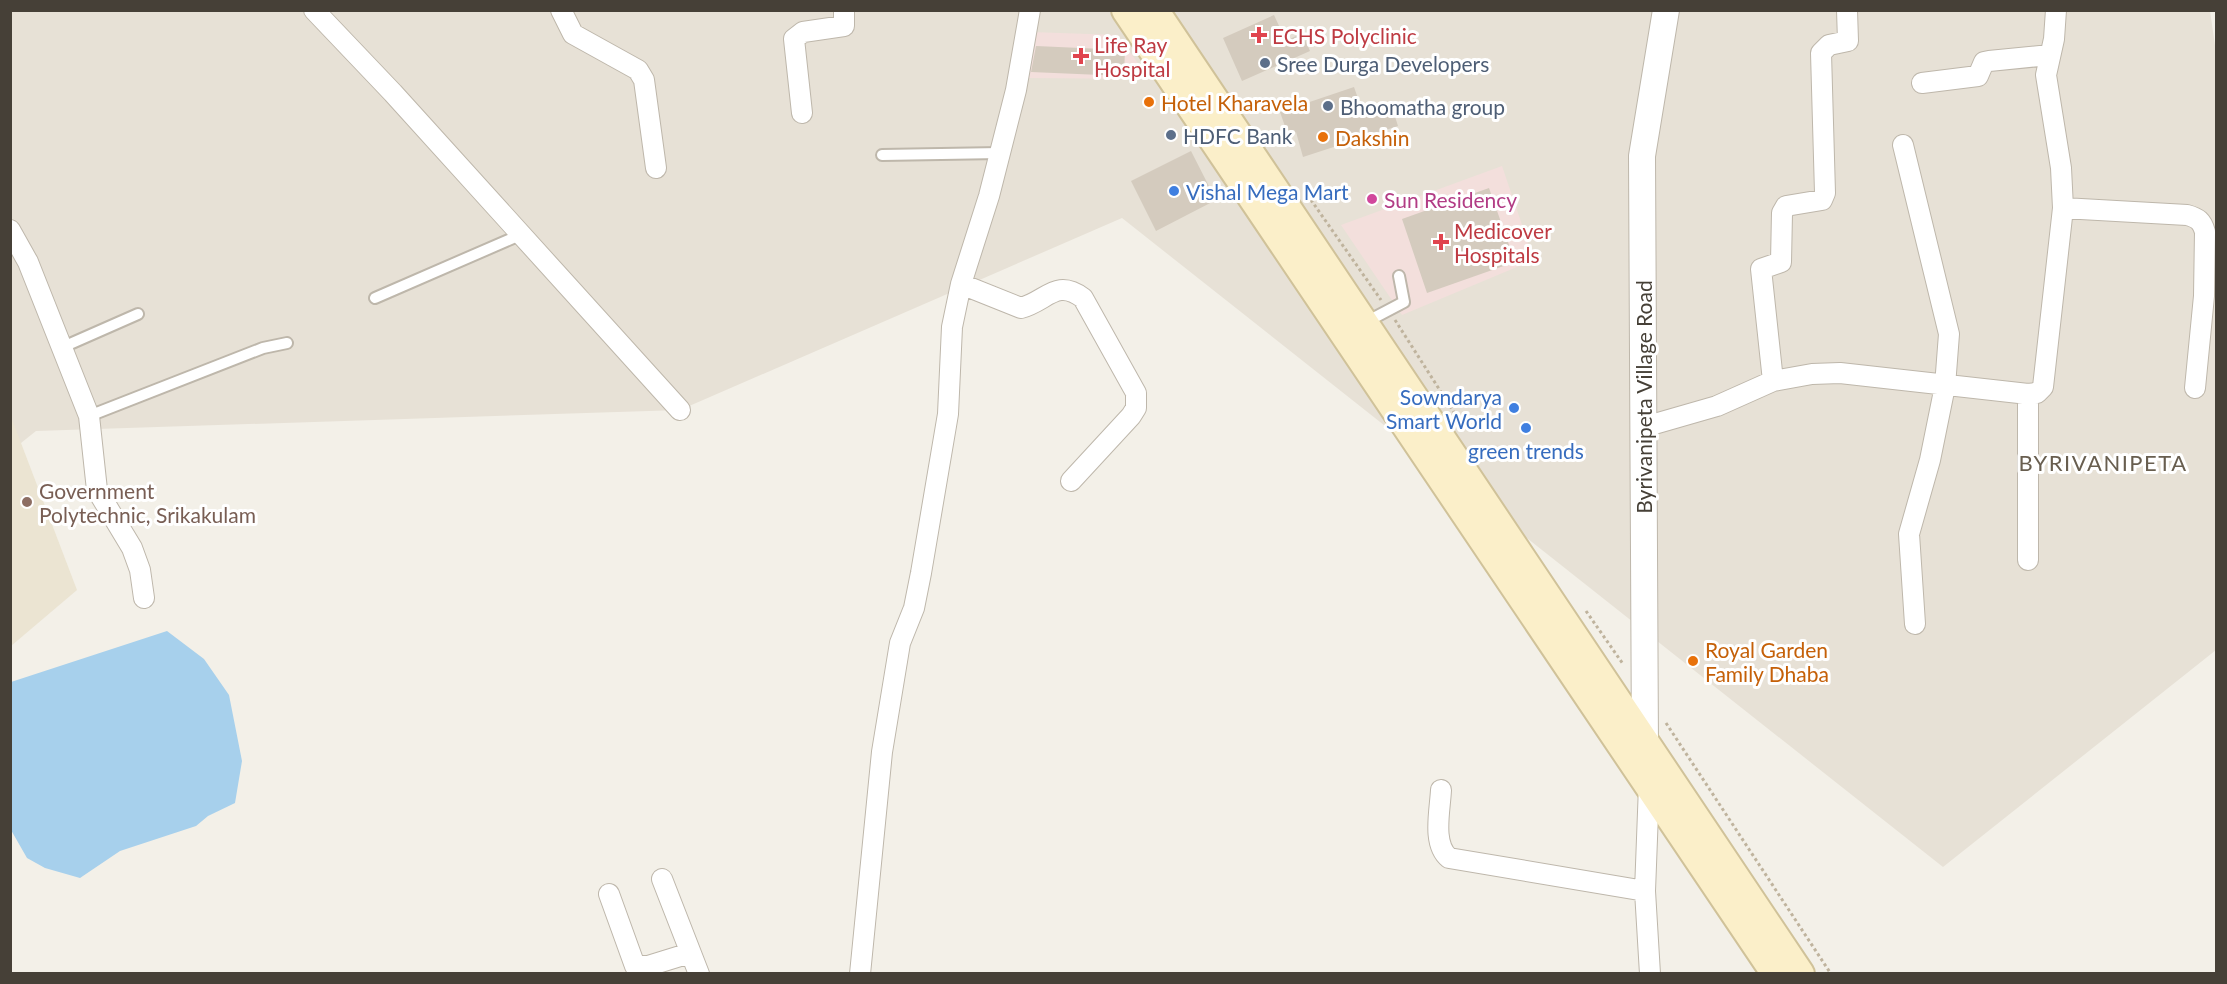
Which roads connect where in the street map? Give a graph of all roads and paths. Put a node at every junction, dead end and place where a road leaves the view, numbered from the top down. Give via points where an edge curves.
1 (314, 10) edge
2 (561, 10) edge
3 (844, 10) edge
4 (1030, 10) edge
5 (1126, 10) edge
6 (1154, 10) edge
7 (1666, 10) edge
8 (1847, 10) edge
9 (2055, 10) edge
10 (2050, 55) junction
11 (1922, 83) dead end
12 (802, 113) dead end
13 (1903, 144) dead end
14 (1000, 153) junction
15 (882, 155) dead end
16 (656, 168) dead end
17 (1303, 189) dead end
18 (2063, 208) junction
19 (10, 230) edge
20 (520, 234) junction
21 (1400, 276) dead end
22 (961, 284) junction
23 (375, 298) dead end
24 (1388, 311) junction
25 (138, 314) dead end
26 (1363, 324) junction
27 (287, 344) dead end
28 (63, 347) junction
29 (1773, 381) junction
30 (1945, 386) junction
31 (2195, 388) dead end
32 (2028, 394) junction
33 (680, 410) dead end
34 (89, 416) junction
35 (1644, 427) junction
36 (1465, 430) dead end
37 (1071, 481) dead end
38 (2028, 560) dead end
39 (144, 598) dead end
40 (1584, 607) dead end
41 (1916, 624) dead end
42 (1624, 666) dead end
43 (1664, 721) dead end
44 (1644, 744) junction
45 (1649, 786) junction
46 (1441, 790) dead end
47 (662, 879) dead end
48 (1645, 891) junction
49 (609, 894) dead end
50 (690, 953) junction
51 (699, 974) edge
52 (860, 974) edge
53 (1650, 974) edge
54 (1776, 974) edge
55 (1800, 974) edge
56 (1831, 974) edge

1 - 20 street
2 - 16 street via 573,34 638,70 644,80
3 - 12 street via 844,26 803,32 794,39
4 - 14 street
5 - 45 main road
6 - 26 main road
7 - 35 street, Byrivanipeta Village Road via 1642,156
8 - 29 street via 1848,41 1829,45 1821,53 1825,193 1822,200 1814,203 1786,206 1782,213 1780,262 1761,269
9 - 10 street
10 - 11 street via 1989,60 1978,76
10 - 18 street via 2047,86 2061,168
13 - 30 street via 1945,308 1949,334
14 - 15 lane
14 - 22 street
17 - 24 path
18 - 31 street via 2187,215 2203,225 2204,296
18 - 32 street via 2043,387
19 - 28 street via 28,262
20 - 23 lane
20 - 33 street
21 - 24 lane via 1404,302
22 - 37 street via 1021,308 1065,288 1073,291 1083,298 1137,393 1131,416
22 - 52 street via 951,327 948,414 914,609 900,642 882,752
24 - 26 lane
24 - 36 path
25 - 28 lane
26 - 44 main road
27 - 34 lane via 262,348
28 - 34 street
29 - 30 street via 1840,373
29 - 35 street via 1717,406
30 - 32 street
30 - 41 street via 1909,534
32 - 38 street
34 - 39 street via 97,489 132,548
35 - 44 street, Byrivanipeta Village Road
40 - 42 path
43 - 56 path
44 - 45 street, Byrivanipeta Village Road
44 - 55 main road
45 - 48 street
45 - 54 main road
46 - 48 street via 1439,844 1449,858
47 - 50 street
48 - 53 street
49 - 50 street via 635,966
50 - 51 street

